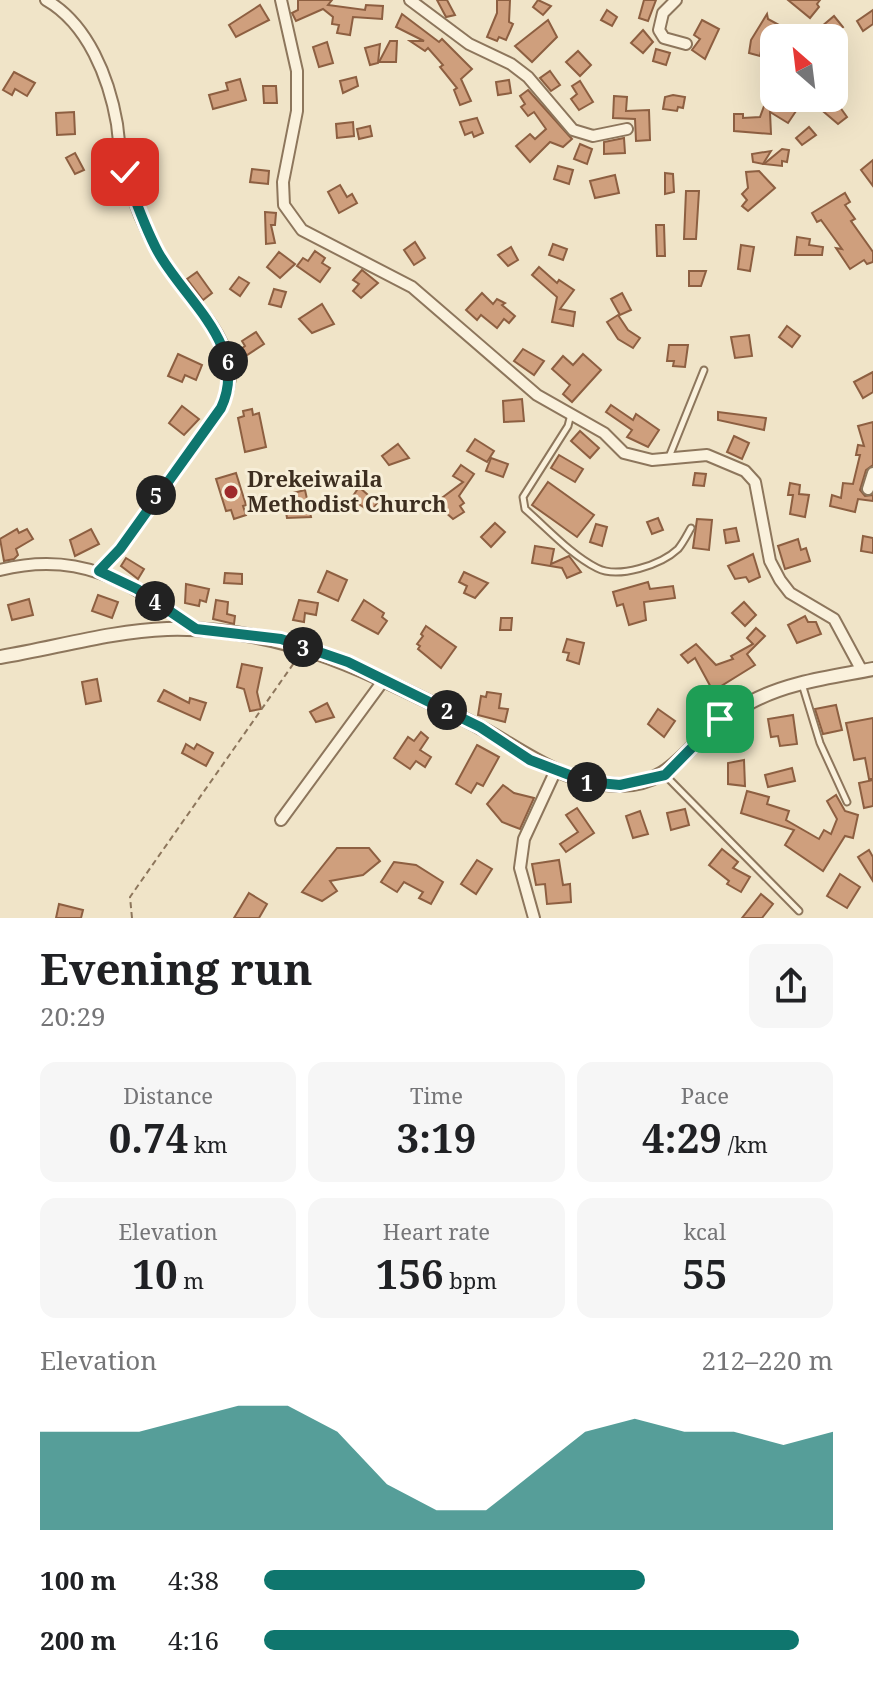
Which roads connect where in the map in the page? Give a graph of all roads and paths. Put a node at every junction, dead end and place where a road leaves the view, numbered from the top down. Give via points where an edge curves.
1 (46, 0) edge
2 (281, 0) edge
3 (410, 0) edge
4 (676, 0) edge
5 (686, 44) dead end
6 (627, 129) dead end
7 (704, 370) dead end
8 (571, 413) junction
9 (669, 459) junction
10 (873, 473) edge
11 (868, 489) dead end
12 (691, 528) dead end
13 (0, 570) edge
14 (99, 571) junction
15 (196, 629) junction
16 (304, 647) junction
17 (0, 657) edge
18 (868, 670) edge
19 (383, 681) junction
20 (802, 682) junction
21 (555, 772) junction
22 (665, 775) junction
23 (847, 802) dead end
24 (281, 820) dead end
25 (799, 911) dead end
26 (132, 918) edge
27 (534, 918) edge

1 - 14 street via 64,11 92,51 110,98 125,172 146,226 159,254 210,324 230,370 221,408
2 - 8 street via 297,71 297,111 283,182 289,216 302,230 412,287 500,366
3 - 6 street via 469,44 528,77 573,130 593,136
4 - 5 street via 661,17 659,30 664,38
7 - 9 lane
8 - 9 street via 636,458
8 - 12 lane via 523,497 525,509 610,573 667,557
9 - 18 street via 707,455 728,461 755,482 770,561 780,580 790,593 834,619
10 - 11 street
13 - 14 street via 47,562
14 - 15 street via 137,589
15 - 16 street via 281,639
15 - 17 street via 164,629
16 - 19 street
16 - 26 path via 130,897
18 - 20 street
19 - 21 street via 480,727
19 - 24 street
20 - 22 street via 720,719
20 - 23 lane via 820,743
21 - 22 street via 620,785
21 - 27 street via 524,839 520,868
22 - 25 lane

